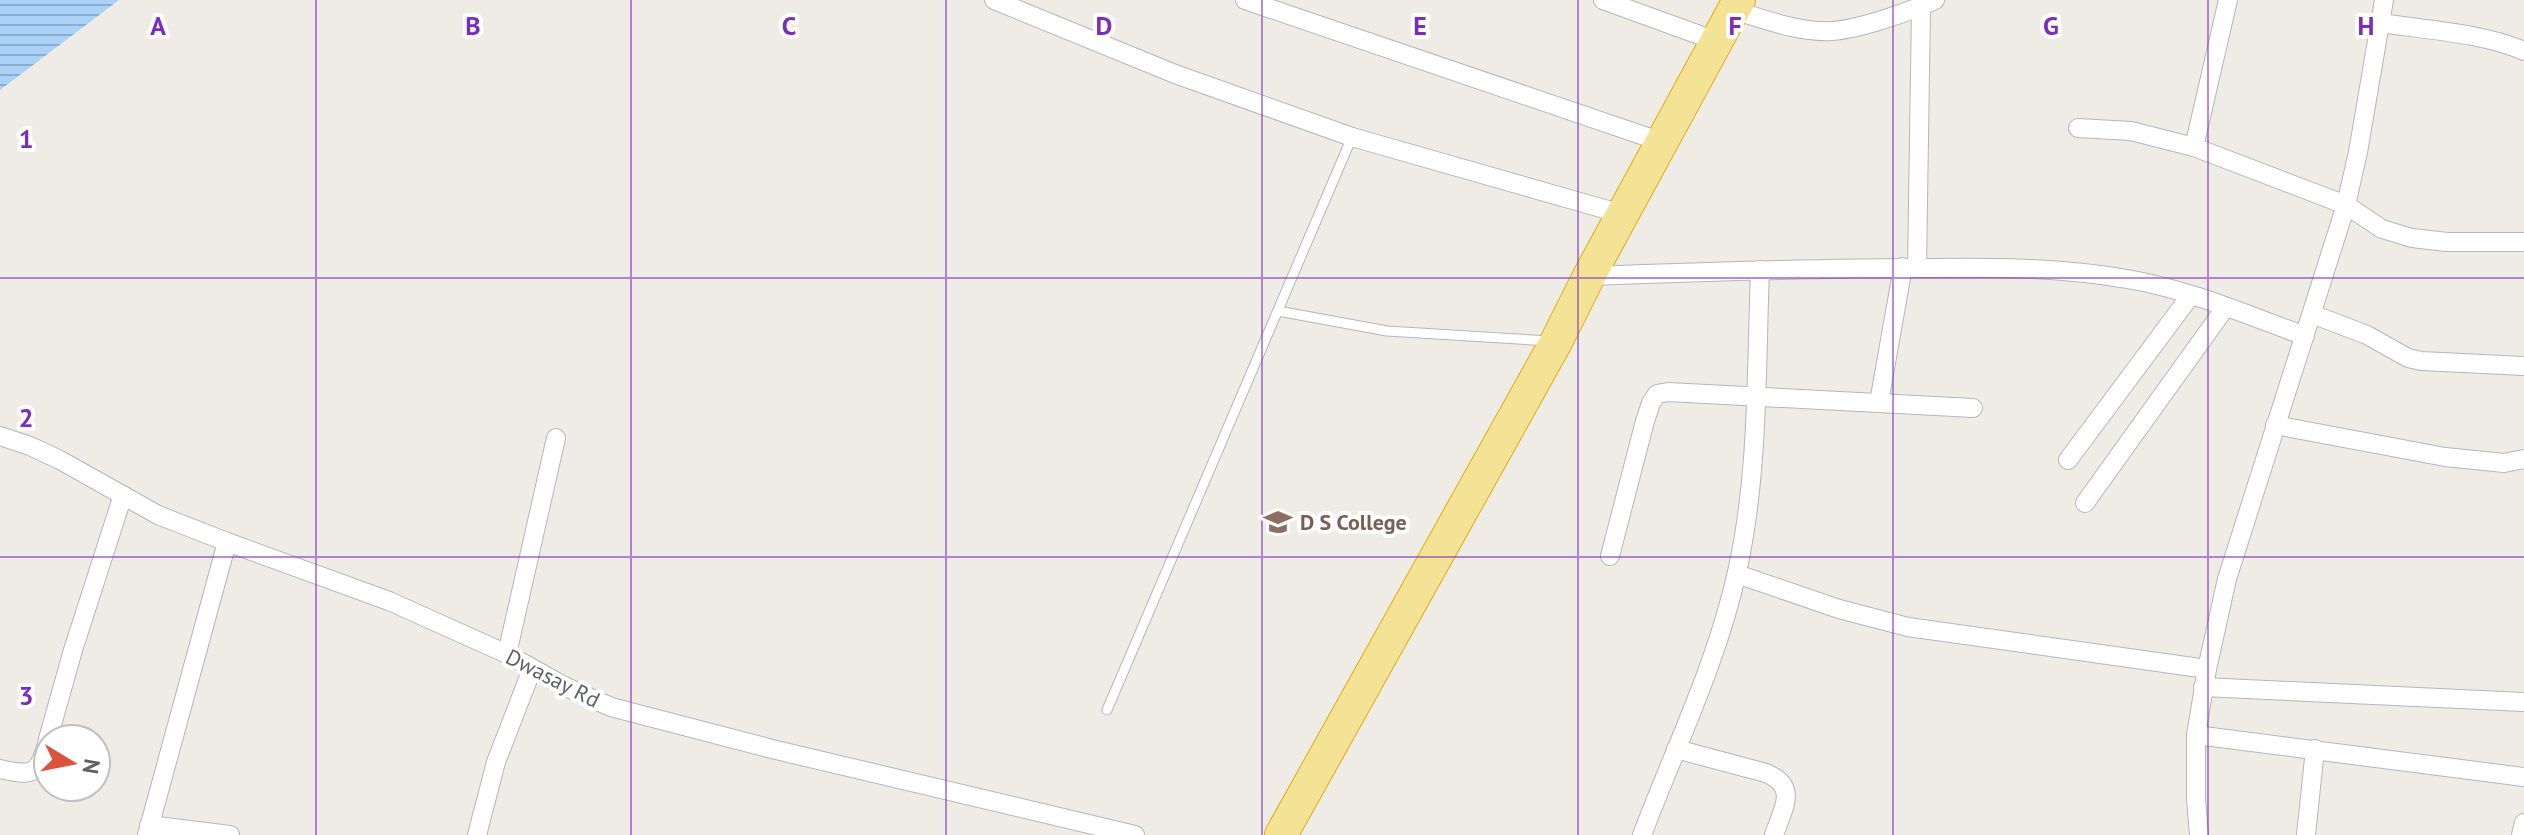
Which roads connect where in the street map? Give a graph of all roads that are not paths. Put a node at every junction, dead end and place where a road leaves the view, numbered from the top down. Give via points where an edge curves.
1 (994, 0) edge
2 (1245, 0) edge
3 (1603, 0) edge
4 (2228, 0) edge
5 (2384, 0) edge
6 (1928, 3) edge
7 (1736, 5) edge
8 (2381, 23) junction
9 (1716, 41) junction
10 (2524, 51) edge
11 (2078, 128) dead end
12 (1352, 137) junction
13 (1662, 142) junction
14 (2194, 147) junction
15 (2346, 205) junction
16 (1622, 214) junction
17 (2524, 242) edge
18 (1910, 268) junction
19 (1760, 270) junction
20 (1589, 276) junction
21 (2191, 295) junction
22 (2225, 308) junction
23 (1278, 311) junction
24 (2312, 314) junction
25 (2305, 336) junction
26 (1556, 342) junction
27 (2524, 366) edge
28 (1756, 396) junction
29 (1879, 402) junction
30 (1973, 408) dead end
31 (2275, 425) junction
32 (0, 436) edge
33 (556, 438) dead end
34 (2524, 459) edge
35 (2068, 460) dead end
36 (123, 495) junction
37 (2085, 503) dead end
38 (227, 542) junction
39 (1610, 556) dead end
40 (1737, 574) junction
41 (507, 654) junction
42 (532, 669) junction
43 (2205, 678) junction
44 (2524, 702) edge
45 (1107, 710) dead end
46 (53, 723) edge
47 (2196, 735) junction
48 (1676, 749) junction
49 (2315, 749) junction
50 (0, 769) edge
51 (32, 772) edge
52 (2524, 777) edge
53 (2524, 823) edge
54 (148, 830) edge
55 (230, 835) edge
56 (477, 835) edge
57 (1135, 835) edge
58 (1281, 835) edge
59 (1642, 835) edge
60 (1774, 835) edge
61 (2199, 835) edge
62 (2306, 835) edge
63 (2521, 835) edge

1 - 12 street via 1175,74
2 - 13 street
3 - 9 street
4 - 14 street
5 - 8 street
6 - 7 street via 1831,31 1806,29
6 - 18 street
7 - 9 highway
8 - 10 street
8 - 15 street
9 - 13 highway
11 - 14 street via 2131,131
12 - 16 street
12 - 23 lane
13 - 16 highway
14 - 15 street
15 - 17 street via 2382,229 2412,238
15 - 24 street
16 - 20 highway
18 - 19 street
18 - 21 street via 2070,271
18 - 29 street
19 - 20 street
19 - 28 street
20 - 26 highway
21 - 22 street
21 - 35 street
22 - 25 street
22 - 37 street
23 - 26 lane via 1387,331
23 - 45 lane
24 - 25 street
24 - 27 street via 2408,358
25 - 31 street
26 - 58 highway
28 - 29 street
28 - 39 street via 1657,394 1645,421
28 - 40 street
29 - 30 street
31 - 34 street via 2445,457 2504,463
31 - 43 street via 2227,579
32 - 36 street, Dwasay Rd via 60,460
33 - 41 street
36 - 38 street, Dwasay Rd
36 - 46 street
38 - 41 street, Dwasay Rd via 389,601
38 - 54 street
40 - 43 street via 1908,627
40 - 48 street via 1710,664
41 - 42 street, Dwasay Rd
42 - 56 street via 496,762
42 - 57 street, Dwasay Rd via 611,707
43 - 44 street
43 - 47 street
47 - 49 street
47 - 61 street
48 - 59 street
48 - 60 street via 1780,779 1785,802
49 - 52 street
49 - 62 street
50 - 51 street
53 - 63 street
54 - 55 street

